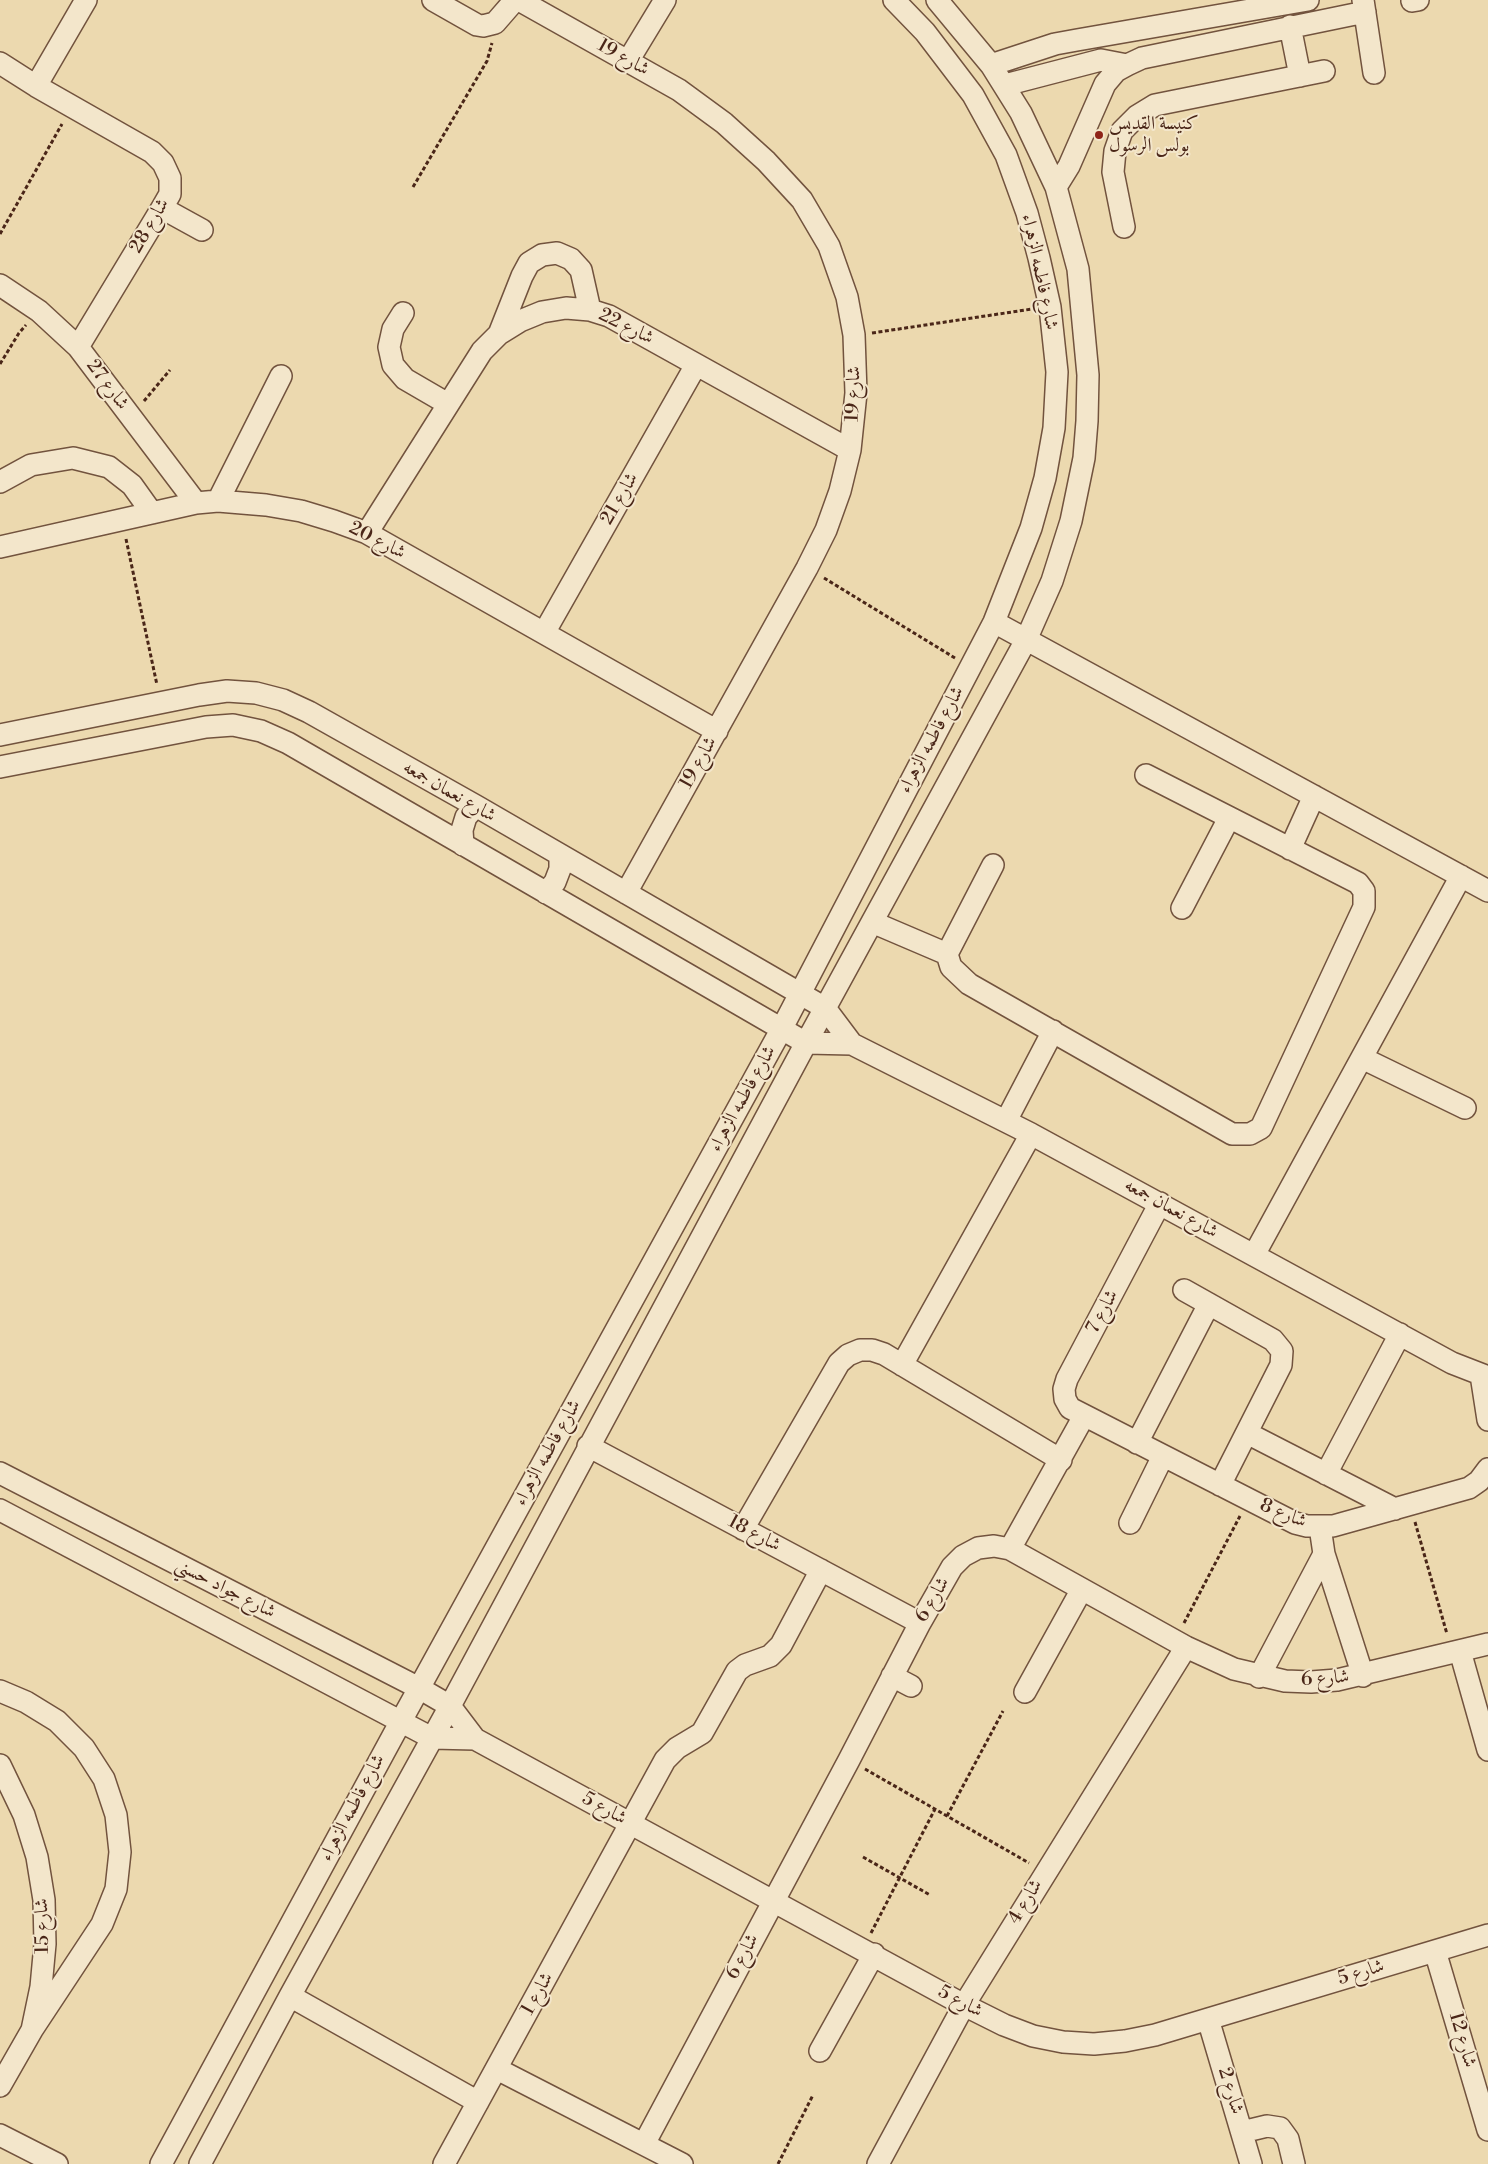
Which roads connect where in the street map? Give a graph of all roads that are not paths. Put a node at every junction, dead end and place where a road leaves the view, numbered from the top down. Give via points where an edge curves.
1 (86, 0) edge
2 (433, 0) edge
3 (515, 0) edge
4 (519, 0) edge
5 (665, 0) edge
6 (894, 0) edge
7 (936, 0) edge
8 (1308, 0) edge
9 (1364, 6) edge
10 (1290, 26) junction
11 (628, 61) junction
12 (0, 63) edge
13 (991, 65) junction
14 (1127, 65) junction
15 (1324, 70) dead end
16 (1374, 72) dead end
17 (1300, 76) junction
18 (1005, 85) junction
19 (36, 86) junction
20 (1056, 187) junction
21 (162, 208) junction
22 (1124, 227) dead end
23 (202, 230) dead end
24 (0, 285) edge
25 (590, 310) junction
26 (403, 313) dead end
27 (499, 334) junction
28 (78, 347) junction
29 (696, 365) junction
30 (280, 376) dead end
31 (448, 404) junction
32 (850, 450) junction
33 (0, 482) edge
34 (218, 501) junction
35 (196, 503) junction
36 (152, 512) junction
37 (367, 533) junction
38 (0, 547) edge
39 (994, 622) junction
40 (544, 634) junction
41 (1026, 640) junction
42 (717, 731) junction
43 (0, 735) edge
44 (0, 767) edge
45 (1146, 775) dead end
46 (1314, 796) junction
47 (476, 806) junction
48 (1229, 818) junction
49 (463, 845) junction
50 (1290, 849) junction
51 (560, 855) junction
52 (993, 866) dead end
53 (1461, 876) junction
54 (1488, 891) edge
55 (546, 893) junction
56 (626, 893) junction
57 (1182, 908) dead end
58 (872, 922) junction
59 (947, 954) junction
60 (800, 994) junction
61 (825, 1008) junction
62 (781, 1030) junction
63 (1053, 1030) junction
64 (806, 1044) junction
65 (852, 1044) junction
66 (1362, 1058) junction
67 (1465, 1108) dead end
68 (1006, 1121) junction
69 (1031, 1134) junction
70 (1160, 1203) junction
71 (1254, 1255) junction
72 (1184, 1290) dead end
73 (1209, 1304) junction
74 (1400, 1334) junction
75 (902, 1365) junction
76 (1485, 1376) edge
77 (1084, 1416) junction
78 (1488, 1420) edge
79 (1247, 1433) junction
80 (1137, 1443) junction
81 (588, 1446) junction
82 (1163, 1456) junction
83 (1061, 1460) junction
84 (1488, 1469) edge
85 (0, 1473) edge
86 (1326, 1474) junction
87 (1220, 1485) junction
88 (1402, 1507) junction
89 (0, 1510) edge
90 (1130, 1523) dead end
91 (743, 1528) junction
92 (1320, 1528) junction
93 (1010, 1549) junction
94 (1324, 1554) junction
95 (821, 1570) junction
96 (1082, 1589) junction
97 (920, 1623) junction
98 (1180, 1644) junction
99 (1488, 1644) edge
100 (1456, 1652) junction
101 (892, 1676) junction
102 (1363, 1676) junction
103 (1259, 1677) junction
104 (911, 1686) dead end
105 (419, 1688) junction
106 (0, 1691) edge
107 (1025, 1692) dead end
108 (450, 1706) junction
109 (401, 1721) junction
110 (432, 1738) junction
111 (475, 1738) junction
112 (1488, 1750) edge
113 (0, 1765) edge
114 (632, 1824) junction
115 (774, 1900) junction
116 (1488, 1935) edge
117 (1436, 1950) junction
118 (868, 1952) junction
119 (290, 1996) junction
120 (964, 2004) junction
121 (1208, 2019) junction
122 (32, 2030) junction
123 (820, 2051) dead end
124 (497, 2069) junction
125 (0, 2086) edge
126 (478, 2102) junction
127 (1488, 2130) edge
128 (1242, 2132) junction
129 (0, 2135) edge
130 (644, 2144) junction
131 (57, 2164) edge
132 (161, 2164) edge
133 (200, 2164) edge
134 (444, 2164) edge
135 (682, 2164) edge
136 (878, 2164) edge
137 (1250, 2164) edge
138 (1294, 2164) edge

1 - 19 street
2 - 3 street via 483,26 495,23
4 - 11 street, شارع 19
5 - 11 street
6 - 39 street, شارع فاطمه الزهراء via 924,32 973,95 1006,155 1028,213 1050,307 1057,372 1054,428 1031,528
7 - 13 street, شارع فاطمه الزهراء
8 - 13 street via 1055,44
9 - 10 street
9 - 16 street
10 - 14 street via 1142,58
10 - 17 street
11 - 32 street, شارع 19 via 679,90 724,123 766,161 802,200 830,246 847,297 854,335 856,393
12 - 19 street, شارع 28
13 - 18 street, شارع فاطمه الزهراء
14 - 18 street via 1101,60
14 - 20 street via 1116,71 1098,95 1069,166
15 - 17 street
17 - 22 street via 1155,106 1136,116 1122,131 1114,151 1113,172
18 - 20 street, شارع فاطمه الزهراء
19 - 21 street, شارع 28 via 152,152 164,163 170,178 170,194
20 - 41 street, شارع فاطمه الزهراء via 1078,269 1088,375 1087,421 1084,458 1071,521 1052,581
21 - 23 street
21 - 28 street, شارع 28
24 - 28 street, شارع 27 via 39,311
25 - 27 street, شارع 22 via 566,308 542,312
25 - 27 street via 580,270 571,259 557,253 542,255 529,263
25 - 29 street, شارع 22 via 609,316
26 - 31 street via 393,329 389,347 393,365 405,379
27 - 31 street, شارع 22 via 482,351
28 - 35 street, شارع 27
29 - 32 street, شارع 22
29 - 40 street, شارع 21
30 - 34 street
31 - 37 street, شارع 22
32 - 42 street, شارع 19 via 826,530
33 - 36 street via 31,465 73,458 109,467 132,485
34 - 35 street, شارع 20
34 - 37 street, شارع 20 via 300,511
35 - 36 street, شارع 20
36 - 38 street, شارع 20
37 - 40 street, شارع 20
39 - 41 street
39 - 60 street, شارع فاطمه الزهراء
40 - 42 street, شارع 20
41 - 46 street
41 - 58 street, شارع فاطمه الزهراء
42 - 56 street, شارع 19
43 - 47 street, شارع نعمان جمعه via 227,691 256,693 283,700 309,712
44 - 49 street, شارع نعمان جمعه via 206,727 234,725 261,731 288,743
45 - 48 street
46 - 50 street
46 - 53 street
47 - 49 street via 466,817 462,830
47 - 51 street, شارع نعمان جمعه
48 - 50 street
48 - 57 street
49 - 55 street, شارع نعمان جمعه
50 - 63 street via 1358,883 1364,891 1364,907 1261,1128 1250,1134 1232,1134
51 - 55 street via 560,869
51 - 56 street, شارع نعمان جمعه
52 - 59 street
53 - 54 street
53 - 66 street
55 - 62 street, شارع نعمان جمعه
56 - 60 street, شارع نعمان جمعه
58 - 59 street
58 - 61 street, شارع فاطمه الزهراء
59 - 63 street via 951,967 970,984
60 - 61 street, شارع نعمان جمعه
60 - 62 street, شارع فاطمه الزهراء
61 - 64 street, شارع فاطمه الزهراء
61 - 65 street, شارع نعمان جمعه
62 - 64 street, شارع نعمان جمعه
62 - 105 street, شارع فاطمه الزهراء
63 - 68 street
64 - 65 street, شارع نعمان جمعه
64 - 81 street, شارع فاطمه الزهراء
65 - 68 street, شارع نعمان جمعه
66 - 67 street
66 - 71 street
68 - 69 street, شارع نعمان جمعه
69 - 70 street, شارع نعمان جمعه
69 - 75 street
70 - 71 street, شارع نعمان جمعه
70 - 77 street, شارع 7 via 1067,1379 1065,1399 1070,1408
71 - 74 street, شارع نعمان جمعه
72 - 73 street
73 - 79 street via 1273,1340 1282,1351 1281,1365
73 - 80 street
74 - 76 street, شارع نعمان جمعه via 1452,1363
74 - 86 street
75 - 83 street
75 - 91 street via 872,1350 860,1350 839,1363
76 - 78 street
77 - 80 street, شارع 8
77 - 83 street
79 - 86 street
79 - 87 street
80 - 82 street, شارع 8
81 - 91 street, شارع 18
81 - 108 street, شارع فاطمه الزهراء
82 - 87 street, شارع 8
82 - 90 street
83 - 93 street
84 - 88 street, شارع 8 via 1469,1488
85 - 105 street, شارع جواد حسني
86 - 88 street
87 - 92 street, شارع 8 via 1295,1523
88 - 92 street, شارع 8
89 - 109 street, شارع جواد حسني
91 - 95 street, شارع 18
92 - 94 street
93 - 96 street, شارع 6
93 - 97 street, شارع 6 via 978,1548 963,1556 952,1567
94 - 102 street
94 - 103 street
95 - 97 street, شارع 18
95 - 114 street, شارع 1 via 781,1645 770,1656 737,1670 702,1733 677,1748 665,1760
96 - 98 street, شارع 6
96 - 107 street
97 - 101 street, شارع 6
98 - 103 street, شارع 6 via 1234,1670
98 - 120 street, شارع 4
99 - 100 street, شارع 6
100 - 102 street, شارع 6
100 - 112 street
101 - 104 street
101 - 115 street, شارع 6
102 - 103 street, شارع 6 via 1311,1682
105 - 108 street, شارع جواد حسني
105 - 109 street, شارع فاطمه الزهراء
106 - 122 street via 58,1721 84,1748 104,1779 116,1815 120,1852 116,1889 102,1924
108 - 110 street, شارع فاطمه الزهراء
108 - 111 street, شارع 5
109 - 110 street, شارع جواد حسني
109 - 132 street, شارع فاطمه الزهراء
110 - 111 street, شارع 5
110 - 119 street, شارع فاطمه الزهراء
111 - 114 street, شارع 5
113 - 122 street, شارع 15 via 24,1815 37,1857 44,1900 45,1953
114 - 115 street, شارع 5
114 - 124 street, شارع 1
115 - 118 street, شارع 5
115 - 130 street, شارع 6
116 - 117 street, شارع 5
117 - 121 street, شارع 5
117 - 127 street, شارع 12
118 - 120 street, شارع 5
118 - 123 street
119 - 126 street
119 - 133 street, شارع فاطمه الزهراء
120 - 121 street, شارع 5 via 1032,2036 1094,2044 1124,2042
120 - 136 street, شارع 4
121 - 128 street, شارع 2
122 - 125 street, شارع 15
124 - 126 street, شارع 1
124 - 130 street
126 - 134 street, شارع 1
128 - 137 street, شارع 2
128 - 138 street via 1267,2126 1280,2128 1288,2139
129 - 131 street
130 - 135 street

